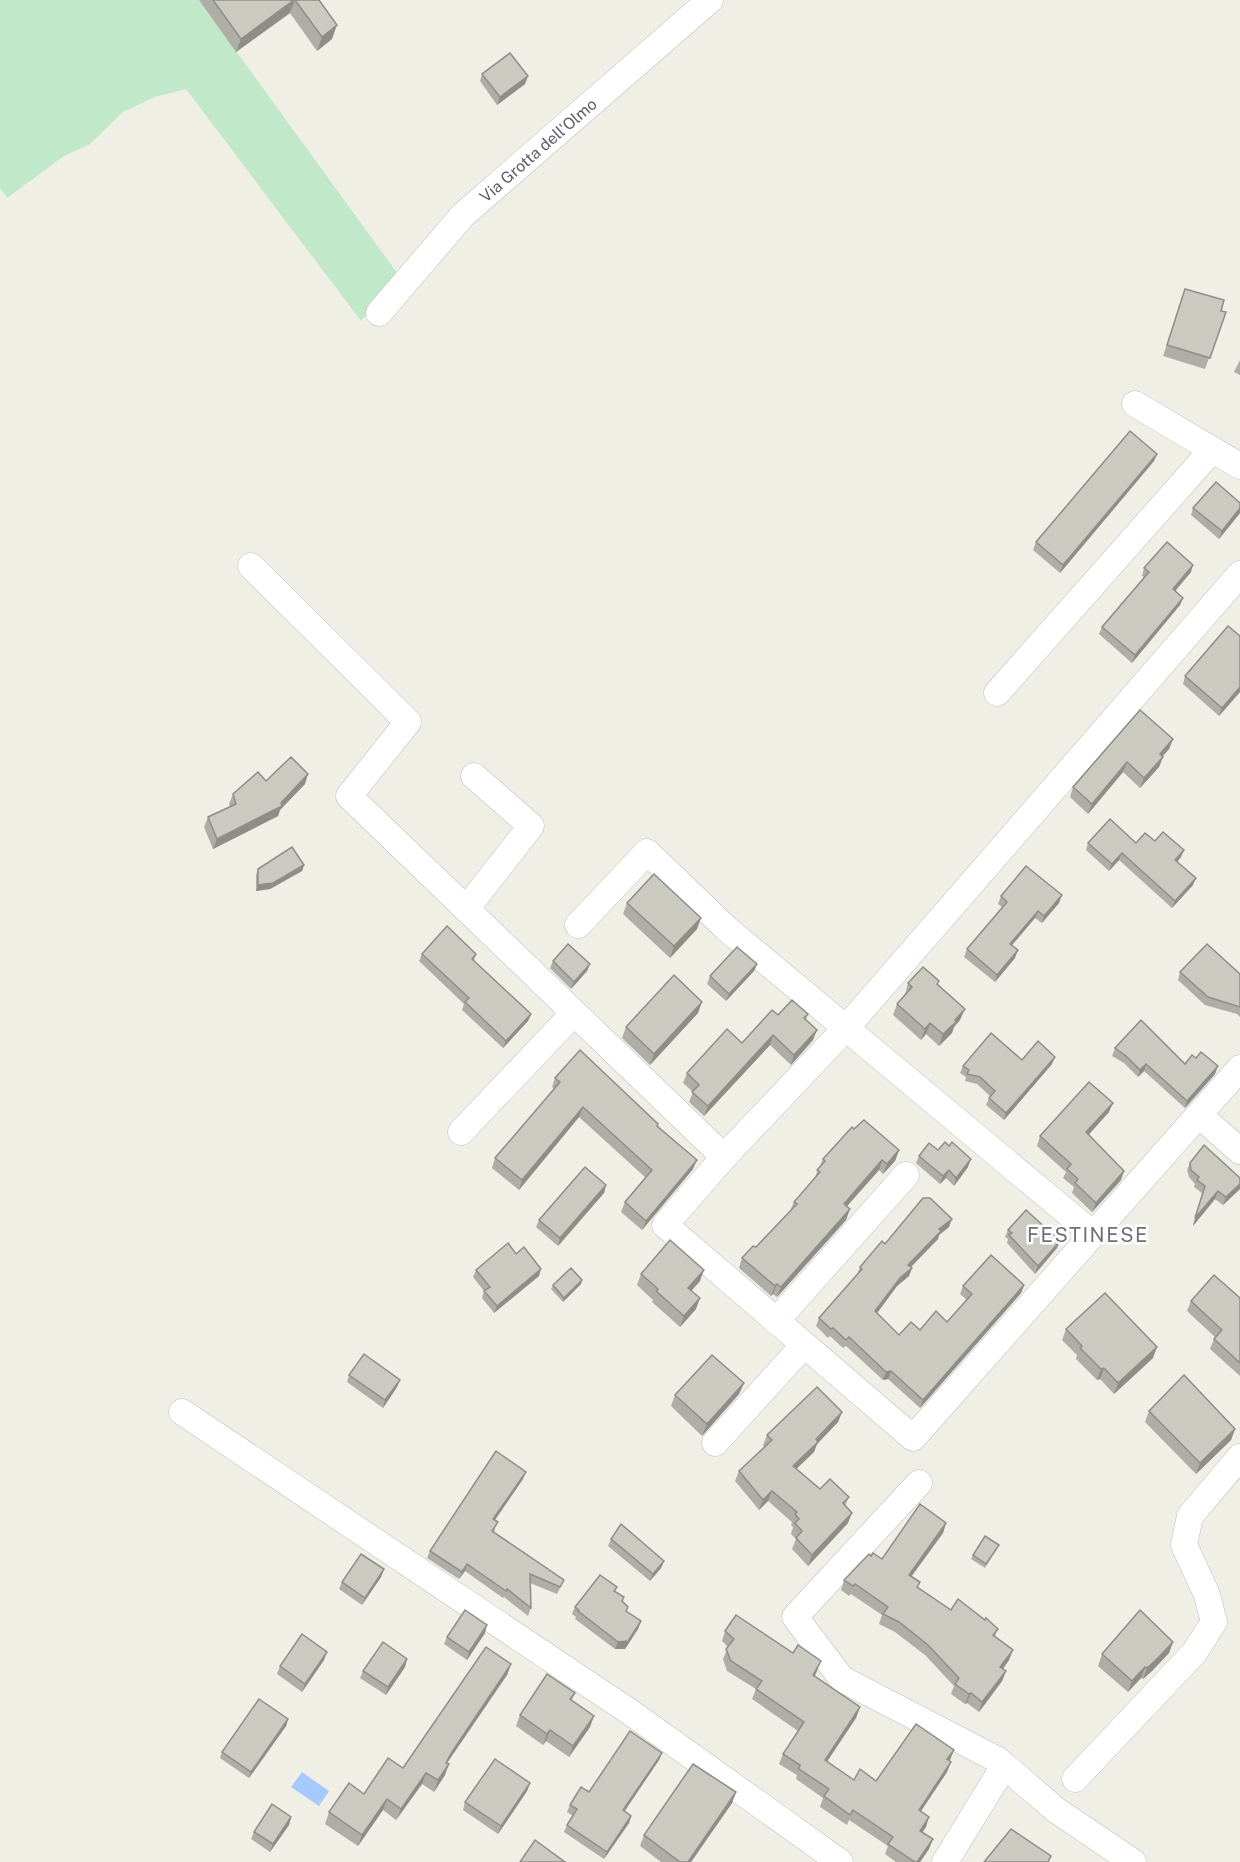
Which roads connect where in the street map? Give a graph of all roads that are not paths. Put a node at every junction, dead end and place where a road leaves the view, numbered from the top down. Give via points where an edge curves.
1 (710, 0) edge
2 (379, 313) dead end
3 (1135, 404) dead end
4 (1212, 450) junction
5 (1240, 466) edge
6 (251, 566) dead end
7 (1240, 574) edge
8 (997, 693) dead end
9 (474, 776) dead end
10 (466, 909) junction
11 (578, 925) dead end
12 (574, 1013) junction
13 (846, 1028) junction
14 (1240, 1068) edge
15 (1199, 1115) junction
16 (461, 1132) dead end
17 (1240, 1151) edge
18 (724, 1157) junction
19 (906, 1175) dead end
20 (1094, 1234) junction
21 (776, 1321) junction
22 (804, 1345) junction
23 (182, 1412) dead end
24 (715, 1443) dead end
25 (1240, 1457) edge
26 (919, 1483) dead end
27 (1004, 1766) junction
28 (1075, 1779) dead end
29 (840, 1862) edge
30 (945, 1862) edge
31 (1133, 1862) edge

1 - 2 street, Via Grotta dell'Olmo via 463,215
3 - 4 street
4 - 5 street
4 - 8 street
6 - 10 street via 408,722 349,796
7 - 13 street
9 - 10 street via 531,826
10 - 12 street
11 - 13 street via 647,852 727,929
12 - 16 street
12 - 18 street
13 - 18 street
13 - 20 street
14 - 15 street
15 - 17 street
15 - 20 street
18 - 21 street via 665,1225
19 - 21 street
20 - 22 street via 913,1438
21 - 22 street
22 - 24 street
23 - 29 street via 630,1712
25 - 28 street via 1190,1516 1184,1545 1207,1595 1214,1622 1194,1653
26 - 27 street via 795,1617 842,1679
27 - 30 street
27 - 31 street via 1056,1810

